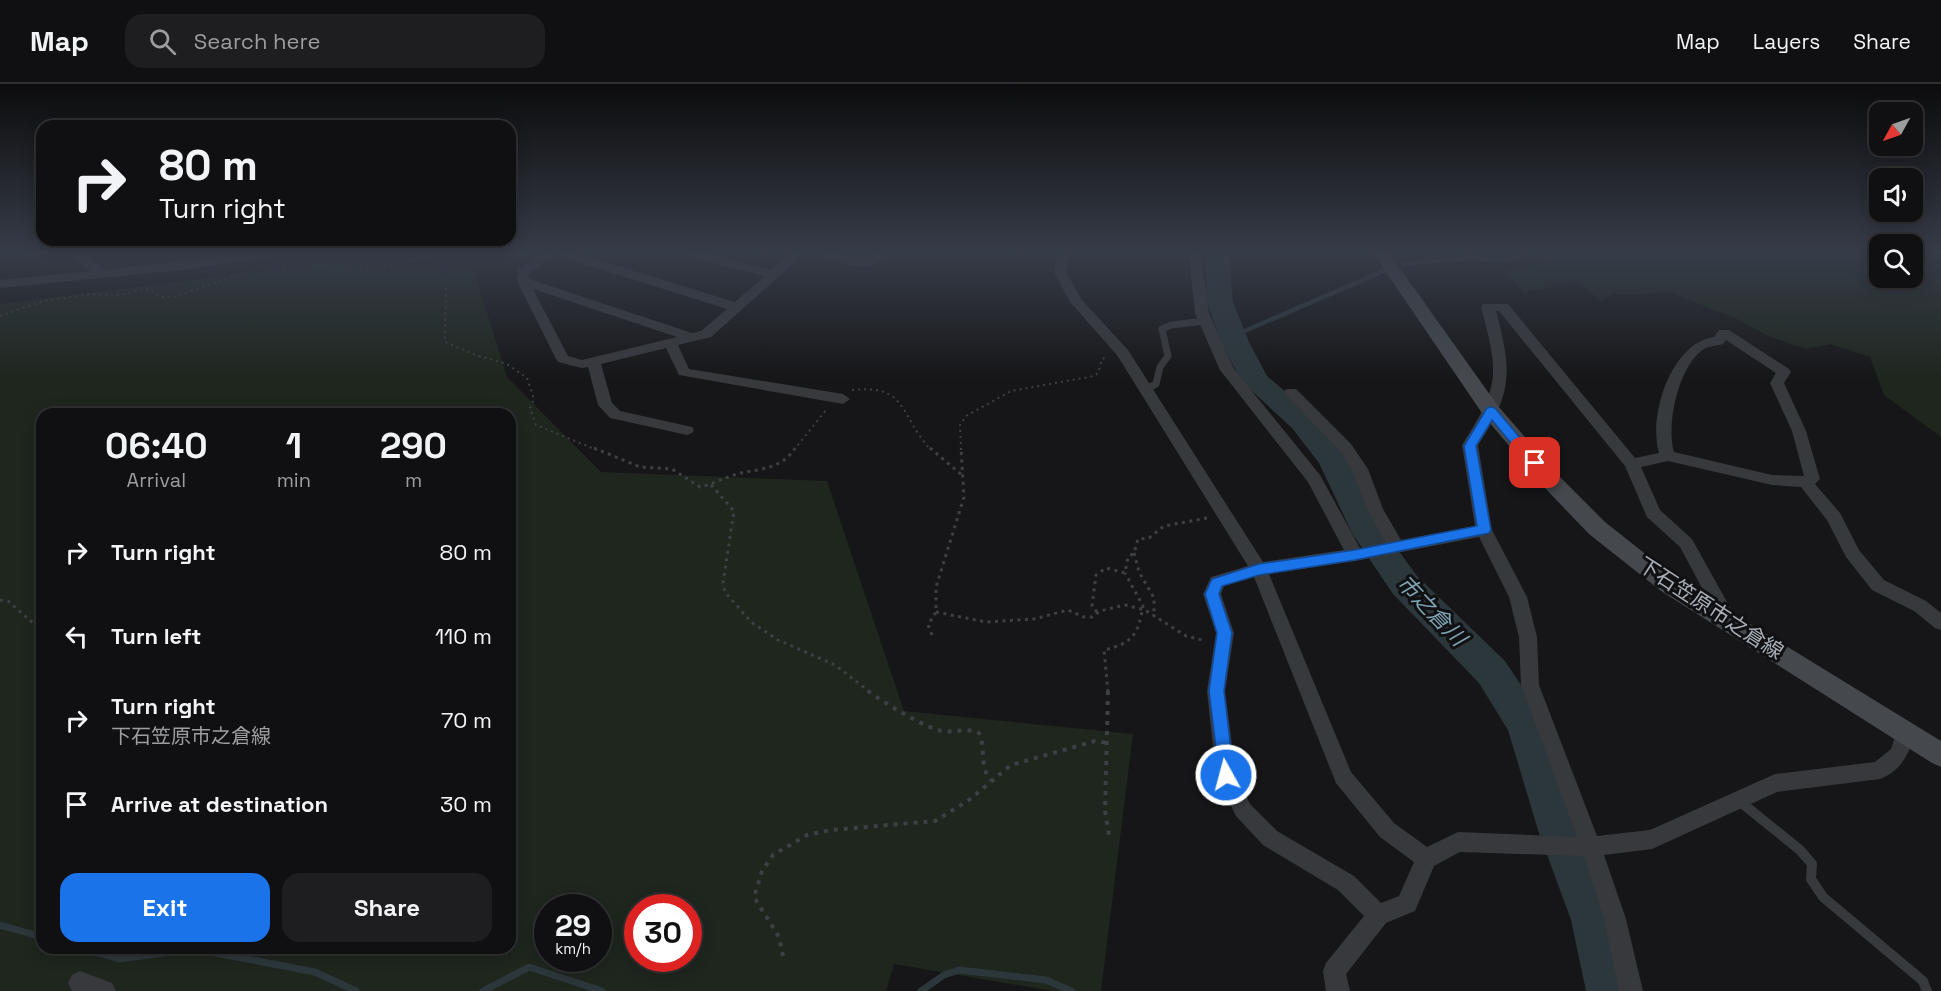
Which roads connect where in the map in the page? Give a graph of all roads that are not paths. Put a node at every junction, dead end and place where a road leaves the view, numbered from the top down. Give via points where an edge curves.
1 (531, 295) edge
2 (568, 295) edge
3 (696, 295) edge
4 (751, 295) edge
5 (1073, 295) edge
6 (1199, 295) edge
7 (1410, 295) edge
8 (736, 308) junction
9 (1206, 321) junction
10 (693, 338) junction
11 (671, 344) junction
12 (594, 362) junction
13 (1146, 389) junction
14 (1291, 392) dead end
15 (840, 399) road end
16 (1491, 411) junction
17 (687, 430) dead end
18 (1668, 456) junction
19 (1632, 464) junction
20 (1805, 482) junction
21 (1484, 530) junction
22 (1396, 546) junction
23 (1355, 555) junction
24 (1259, 569) junction
25 (1728, 620) junction
26 (1941, 623) edge
27 (1905, 734) junction
28 (1941, 755) edge
29 (1738, 800) junction
30 (1592, 847) junction
31 (1426, 859) junction
32 (1378, 915) junction
33 (80, 982) dead end
34 (104, 991) edge
35 (1338, 991) edge
36 (1631, 991) edge
37 (1927, 991) edge

1 - 12 street via 563,359 582,364
2 - 10 street
3 - 8 street
4 - 8 street
5 - 13 street via 1123,353
6 - 9 street
7 - 16 main road, 下石笠原市之倉線
8 - 10 street via 706,334
9 - 13 lane via 1162,329 1168,356 1160,367 1156,384
9 - 23 street via 1227,370 1314,479
10 - 11 street
11 - 12 street
11 - 15 street via 684,372
12 - 17 street via 605,405 615,415
13 - 24 street
14 - 22 street via 1346,448
16 - 19 street via 1500,382 1488,307 1503,307
16 - 21 street via 1470,446
16 - 25 main road, 下石笠原市之倉線 via 1550,480 1598,528 1669,585
18 - 19 street
18 - 20 street via 1772,480
18 - 20 street via 1662,436 1669,394 1690,350 1708,340 1718,341 1724,333 1784,372 1777,382 1799,431 1812,479
19 - 25 street via 1653,513 1686,543
20 - 26 street via 1834,517 1852,553 1878,585 1920,606
21 - 22 street
21 - 30 street via 1518,597 1528,638 1530,685
22 - 23 street
23 - 24 street
24 - 31 street via 1343,777 1387,830
24 - 32 street via 1217,582 1212,594 1224,633 1216,691 1226,775 1243,810 1270,838 1346,883
25 - 27 main road, 下石笠原市之倉線
27 - 28 main road, 下石笠原市之倉線
27 - 29 street via 1899,754 1880,770 1775,783
29 - 30 street via 1652,839
29 - 37 lane via 1800,850 1812,864 1811,879 1823,897 1923,981
30 - 31 street via 1458,842
30 - 36 street via 1615,919
31 - 32 street via 1407,904
32 - 35 street via 1334,971
33 - 34 street

